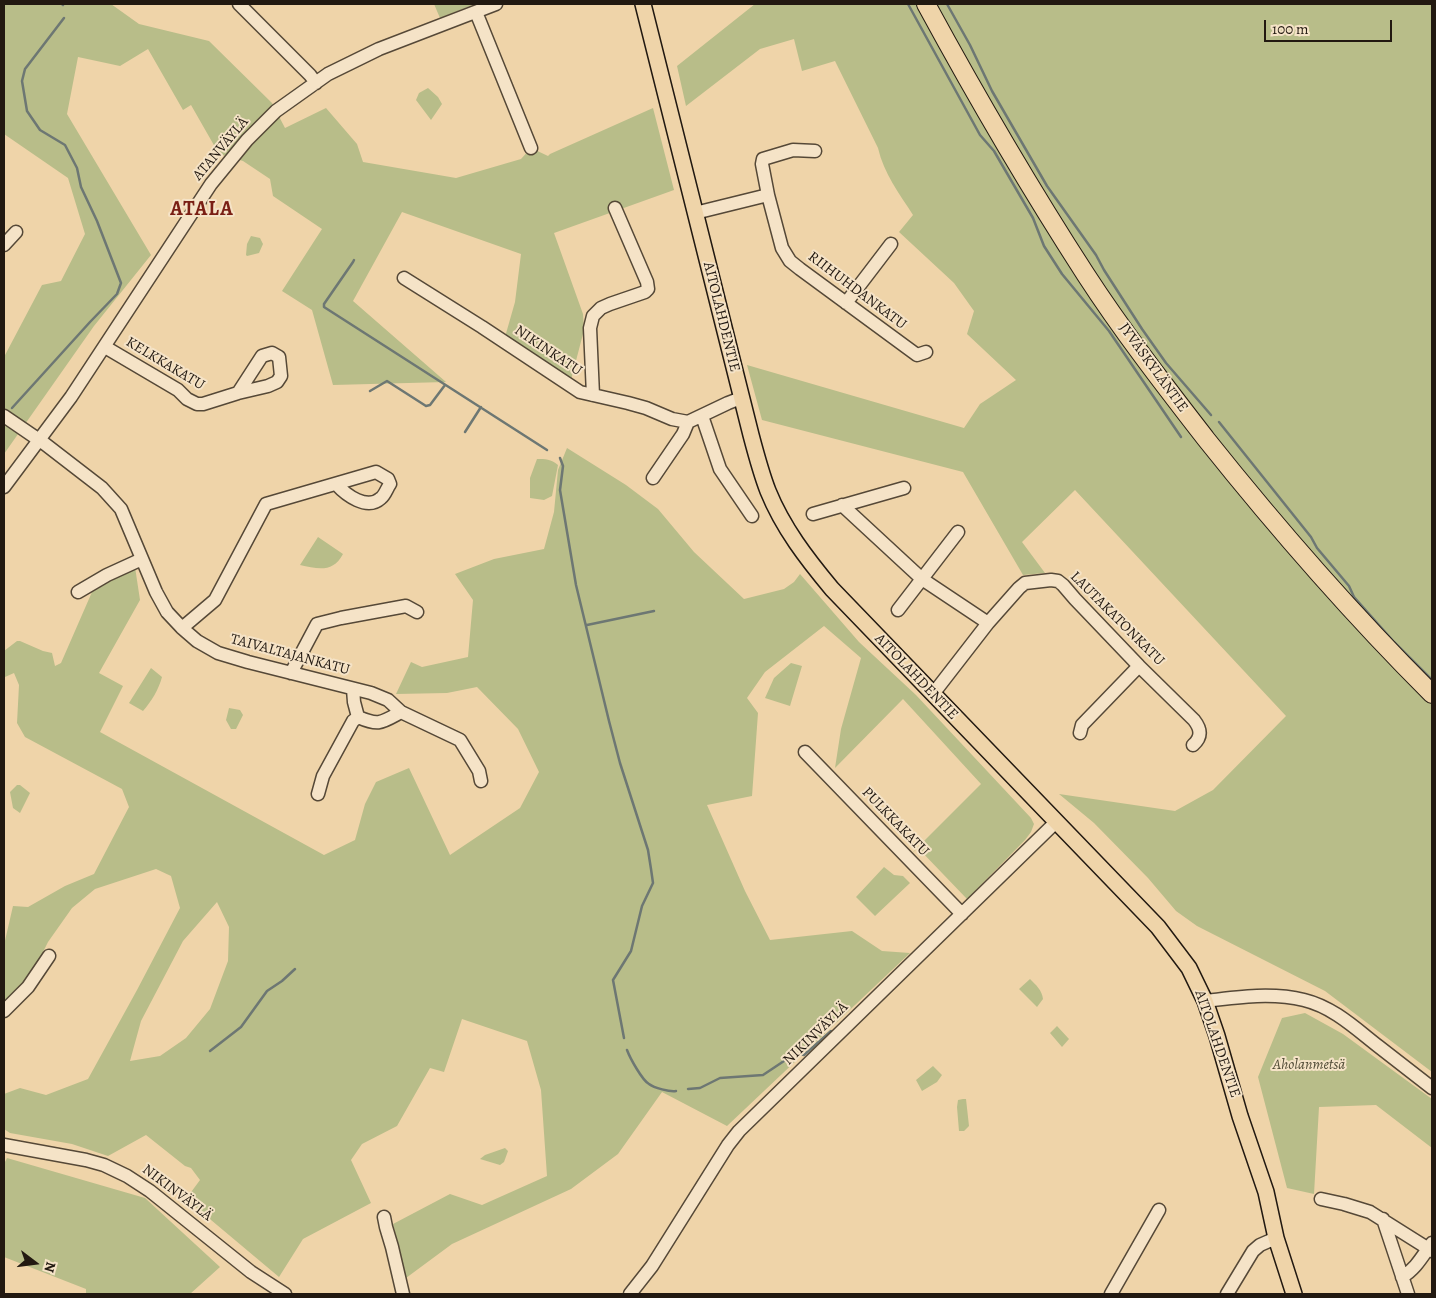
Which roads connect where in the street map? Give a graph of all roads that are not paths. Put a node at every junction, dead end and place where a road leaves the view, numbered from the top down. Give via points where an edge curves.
1 (496, 4) edge
2 (643, 4) edge
3 (926, 4) edge
4 (242, 5) edge
5 (476, 12) junction
6 (316, 82) junction
7 (531, 148) dead end
8 (815, 151) dead end
9 (768, 195) junction
10 (615, 208) dead end
11 (696, 213) junction
12 (16, 232) dead end
13 (891, 244) dead end
14 (4, 245) edge
15 (404, 278) dead end
16 (846, 303) junction
17 (105, 347) junction
18 (926, 352) dead end
19 (238, 393) dead end
20 (593, 395) junction
21 (741, 398) junction
22 (4, 416) edge
23 (702, 416) junction
24 (688, 422) junction
25 (40, 440) junction
26 (654, 478) dead end
27 (336, 484) dead end
28 (4, 487) edge
29 (904, 488) dead end
30 (842, 505) junction
31 (813, 514) dead end
32 (752, 516) dead end
33 (958, 532) dead end
34 (142, 558) junction
35 (922, 579) junction
36 (78, 592) dead end
37 (898, 610) dead end
38 (417, 612) dead end
39 (988, 623) junction
40 (182, 628) junction
41 (1139, 666) junction
42 (291, 673) junction
43 (353, 689) junction
44 (933, 694) junction
45 (1432, 694) edge
46 (401, 712) junction
47 (358, 716) junction
48 (1080, 733) dead end
49 (1193, 745) dead end
50 (805, 752) dead end
51 (481, 781) dead end
52 (318, 794) dead end
53 (1056, 822) junction
54 (962, 914) junction
55 (49, 956) dead end
56 (1204, 1001) junction
57 (4, 1011) edge
58 (1432, 1088) edge
59 (4, 1146) edge
60 (1321, 1200) dead end
61 (1159, 1210) dead end
62 (384, 1217) dead end
63 (1383, 1219) junction
64 (1276, 1238) junction
65 (1431, 1247) edge
66 (1402, 1277) junction
67 (285, 1294) edge
68 (403, 1294) edge
69 (630, 1294) edge
70 (1111, 1294) edge
71 (1227, 1294) edge
72 (1294, 1294) edge
73 (1408, 1294) edge

1 - 5 street, ATANVÄYLÄ
2 - 11 main road, AITOLAHDENTIE
3 - 45 highway, JYVÄSKYLÄNTIE via 1018,166 1087,276 1155,373 1257,503 1395,658
4 - 6 street
5 - 6 street, ATANVÄYLÄ via 379,49
5 - 7 street
6 - 17 street, ATANVÄYLÄ via 276,111 222,169
8 - 9 street, RIIHUHDANKATU via 793,150 763,159
9 - 11 street
9 - 16 street, RIIHUHDANKATU via 782,248 790,261
10 - 20 street via 648,288 645,292 601,308 593,316 590,328
11 - 21 main road, AITOLAHDENTIE
12 - 14 street
13 - 16 street
15 - 20 street, NIKINKATU via 580,392
16 - 18 street, RIIHUHDANKATU via 917,355
17 - 19 street, KELKKAKATU via 196,404
17 - 25 street, ATANVÄYLÄ
20 - 24 street, NIKINKATU
21 - 23 street
21 - 44 main road, AITOLAHDENTIE via 768,492 796,544 844,603
22 - 25 street, TAIVALTAJANKATU
23 - 24 street
23 - 32 street via 720,469
24 - 26 street
25 - 28 street, ATANVÄYLÄ
25 - 34 street, TAIVALTAJANKATU via 102,488 121,509
27 - 40 street via 266,504 215,600
29 - 30 street
30 - 31 street
30 - 35 street
33 - 35 street
34 - 36 street
34 - 40 street, TAIVALTAJANKATU via 156,592
35 - 37 street
35 - 39 street
38 - 42 street via 406,606 317,624
39 - 41 street, LAUTAKATONKATU via 1025,583 1058,581
39 - 44 street, LAUTAKATONKATU
40 - 42 street, TAIVALTAJANKATU via 218,653
41 - 48 street via 1082,725
41 - 49 street, LAUTAKATONKATU via 1198,726 1200,736
42 - 43 street, TAIVALTAJANKATU
43 - 46 street, TAIVALTAJANKATU via 388,700
43 - 47 street
44 - 53 main road, AITOLAHDENTIE
46 - 47 street via 384,722 372,723
46 - 51 street, TAIVALTAJANKATU via 460,740 479,771
47 - 52 street via 323,776
50 - 54 street, PULKKAKATU
53 - 54 street, NIKINVÄYLÄ
53 - 56 main road, AITOLAHDENTIE via 1158,927 1189,968
54 - 69 street, NIKINVÄYLÄ via 740,1131 652,1266
55 - 57 street via 28,987
56 - 58 street via 1276,996 1316,1003 1344,1019
56 - 64 main road, AITOLAHDENTIE via 1266,1192
59 - 67 street, NIKINVÄYLÄ via 86,1160 127,1176 251,1272
60 - 63 street via 1370,1212
61 - 70 street
62 - 68 street
63 - 65 street
63 - 66 street
64 - 71 street via 1254,1251
64 - 72 main road, AITOLAHDENTIE
65 - 66 street
66 - 73 street

